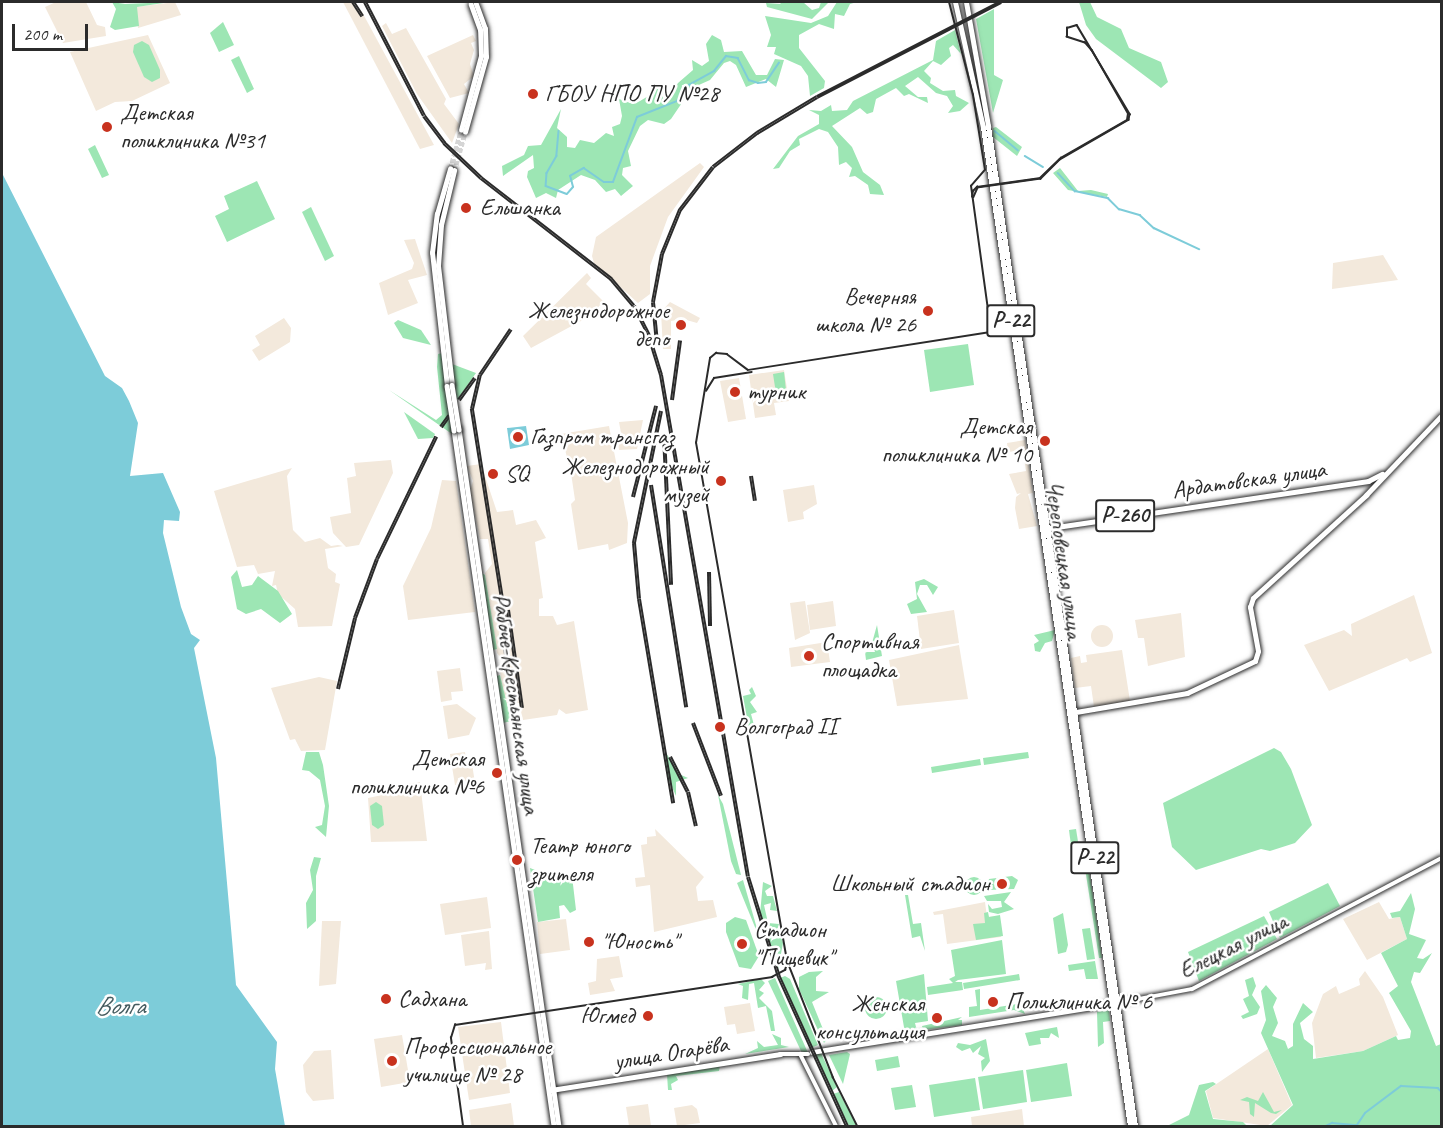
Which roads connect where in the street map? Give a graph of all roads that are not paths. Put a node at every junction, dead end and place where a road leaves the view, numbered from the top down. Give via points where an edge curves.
1 (955, 2) edge
2 (966, 2) edge
3 (474, 5) dead end
4 (964, 35) junction
5 (975, 39) junction
6 (463, 131) tunnel mouth
7 (450, 385) junction
8 (1442, 415) edge
9 (1389, 470) junction
10 (1368, 481) junction
11 (1372, 488) junction
12 (1044, 529) junction
13 (1071, 713) junction
14 (1442, 858) edge
15 (1113, 1004) junction
16 (800, 1054) junction
17 (551, 1090) junction
18 (554, 1126) edge
19 (559, 1126) edge
20 (836, 1126) edge
21 (1130, 1126) edge
22 (1135, 1126) edge

1 - 4 highway, Череповецкая улица / Р-22
2 - 5 highway, Череповецкая улица / Р-22
3 - 6 main road via 481,56
4 - 5 highway via 968,42
4 - 12 highway, Череповецкая улица / Р-22 via 978,94
5 - 12 highway, Череповецкая улица / Р-22
7 - 7 main road via 433,264 435,225 452,170 440,234 438,278
7 - 17 main road, Рабоче-Крестьянская улица, bridge
8 - 9 highway, Р-260
9 - 10 highway, Ардатовская улица / Р-260
9 - 11 highway, Р-260
10 - 11 highway
10 - 12 highway, Ардатовская улица / Р-260
11 - 13 highway, Р-260 via 1251,602 1257,658 1187,693
12 - 13 highway, Череповецкая улица / Р-22
13 - 15 highway, Череповецкая улица / Р-22
14 - 15 main road, Елецкая улица via 1192,989
15 - 16 main road, Елецкая улица
15 - 21 highway, Череповецкая улица / Р-22
15 - 22 highway, Череповецкая улица / Р-22
16 - 17 main road, улица Огарёва
16 - 20 main road
17 - 18 main road, Рабоче-Крестьянская улица
17 - 19 main road, Рабоче-Крестьянская улица

